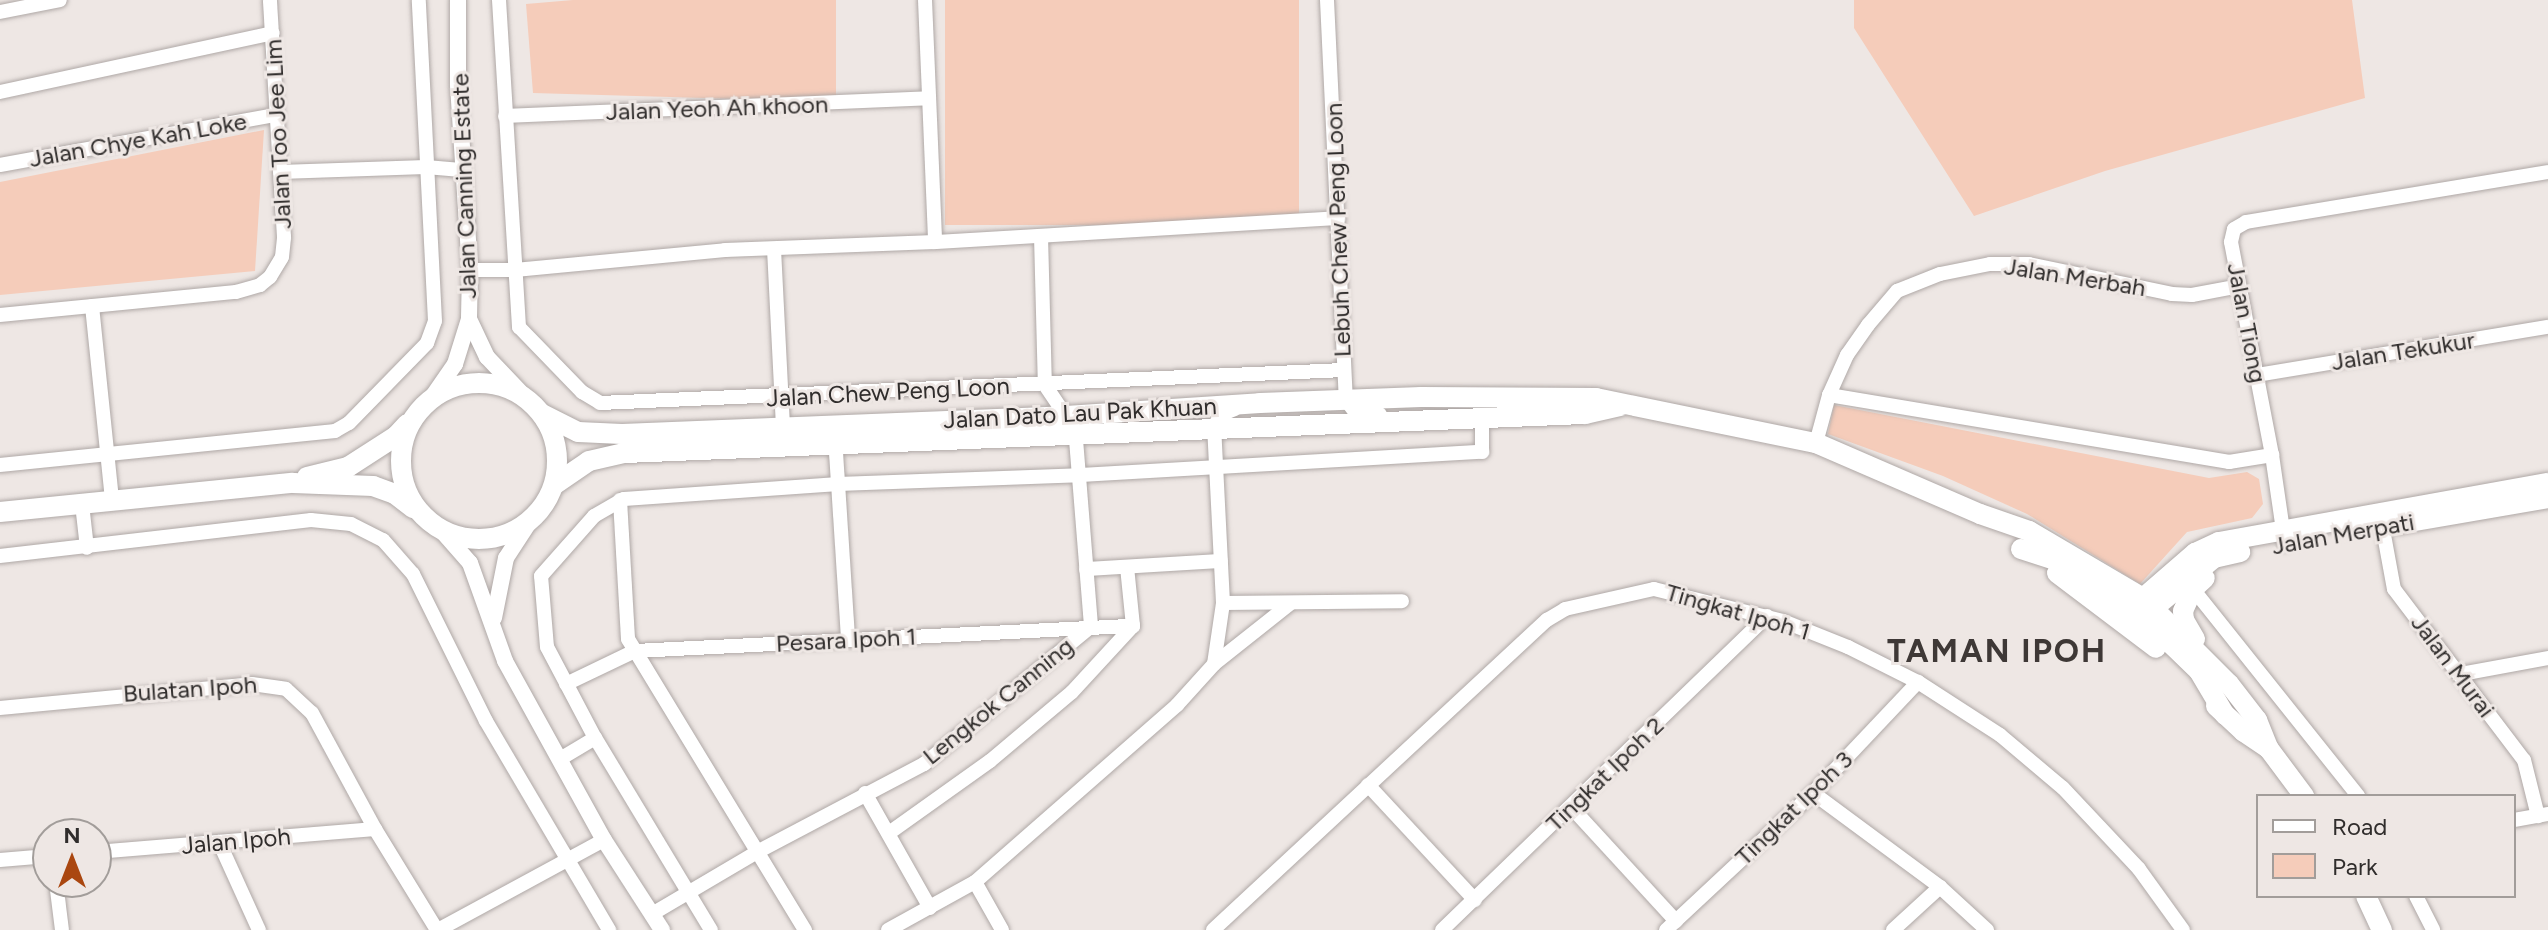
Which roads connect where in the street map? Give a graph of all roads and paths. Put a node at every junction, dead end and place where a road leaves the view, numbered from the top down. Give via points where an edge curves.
1 (60, 0) edge
2 (270, 0) edge
3 (419, 0) edge
4 (458, 0) edge
5 (499, 0) edge
6 (925, 0) edge
7 (1327, 0) edge
8 (0, 12) edge
9 (273, 33) junction
10 (0, 92) edge
11 (928, 98) junction
12 (276, 115) junction
13 (505, 116) junction
14 (0, 165) edge
15 (426, 167) junction
16 (464, 170) junction
17 (280, 172) junction
18 (2548, 172) edge
19 (1338, 218) junction
20 (1041, 236) junction
21 (935, 242) junction
22 (774, 249) junction
23 (470, 270) junction
24 (515, 270) junction
25 (2239, 286) junction
26 (92, 306) junction
27 (0, 315) edge
28 (469, 319) junction
29 (2548, 327) edge
30 (1344, 370) junction
31 (2257, 375) junction
32 (1045, 385) junction
33 (1829, 395) junction
34 (782, 397) junction
35 (527, 399) junction
36 (1346, 400) junction
37 (1260, 403) junction
38 (1621, 406) junction
39 (422, 408) junction
40 (542, 414) junction
41 (1066, 416) junction
42 (1039, 417) junction
43 (1482, 417) junction
44 (1398, 422) junction
45 (783, 427) junction
46 (1214, 428) junction
47 (1076, 435) junction
48 (1816, 443) junction
49 (836, 446) junction
50 (105, 453) junction
51 (2272, 455) junction
52 (0, 465) edge
53 (1216, 467) junction
54 (1079, 475) junction
55 (293, 483) junction
56 (2548, 483) edge
57 (838, 484) junction
58 (554, 485) junction
59 (2548, 498) edge
60 (620, 500) junction
61 (112, 501) junction
62 (82, 504) junction
63 (0, 512) edge
64 (1980, 514) junction
65 (2381, 520) junction
66 (530, 521) junction
67 (433, 524) junction
68 (2284, 537) junction
69 (87, 548) junction
70 (2021, 549) junction
71 (2257, 549) junction
72 (0, 556) edge
73 (1221, 561) junction
74 (1127, 567) junction
75 (1086, 569) junction
76 (2193, 589) junction
77 (1402, 601) dead end
78 (1223, 603) junction
79 (1291, 603) junction
80 (2147, 606) junction
81 (1767, 616) junction
82 (494, 624) junction
83 (1091, 626) junction
84 (1133, 626) junction
85 (848, 639) junction
86 (635, 651) junction
87 (2201, 654) junction
88 (2548, 658) edge
89 (1214, 664) junction
90 (2461, 674) junction
91 (1918, 682) junction
92 (566, 684) junction
93 (0, 708) edge
94 (2225, 715) junction
95 (595, 738) junction
96 (2269, 749) junction
97 (560, 759) junction
98 (1368, 785) junction
99 (865, 793) junction
100 (1813, 793) junction
101 (2303, 794) edge
102 (2356, 794) edge
103 (1571, 807) junction
104 (2543, 815) edge
105 (2516, 820) edge
106 (375, 829) junction
107 (889, 833) junction
108 (604, 840) junction
109 (219, 842) junction
110 (112, 851) edge
111 (759, 851) junction
112 (32, 857) edge
113 (0, 860) edge
114 (568, 861) junction
115 (975, 882) junction
116 (1940, 887) junction
117 (689, 893) junction
118 (58, 898) edge
119 (2367, 898) edge
120 (2417, 898) edge
121 (1475, 900) junction
122 (930, 908) junction
123 (652, 914) junction
124 (1671, 925) edge
125 (62, 930) edge
126 (259, 930) edge
127 (437, 930) edge
128 (609, 930) edge
129 (662, 930) edge
130 (711, 930) edge
131 (805, 930) edge
132 (888, 930) edge
133 (1002, 930) edge
134 (1213, 930) edge
135 (1442, 930) edge
136 (1893, 930) edge
137 (1987, 930) edge
138 (2183, 930) edge
139 (2382, 930) edge
140 (2433, 930) edge

1 - 8 street
2 - 9 street, Jalan Too Jee Lim
3 - 15 street
4 - 16 street, Jalan Canning Estate
5 - 13 street, Jalan Chew Peng Loon
6 - 11 street
7 - 19 street, Lebuh Chew Peng Loon
9 - 10 street
9 - 12 street, Jalan Too Jee Lim
11 - 13 street, Jalan Yeoh Ah khoon
11 - 21 street
12 - 14 street, Jalan Chye Kah Loke
12 - 17 street, Jalan Too Jee Lim
13 - 24 street, Jalan Chew Peng Loon
15 - 16 street
15 - 17 street
15 - 50 street via 433,333 349,423 330,433
16 - 23 street, Jalan Canning Estate
17 - 26 street, Jalan Too Jee Lim via 284,249 277,268 260,285
18 - 25 street, Jalan Tiong via 2239,224 2231,242
19 - 20 street
19 - 30 street, Lebuh Chew Peng Loon
20 - 21 street
20 - 32 street
21 - 22 street
22 - 24 street
22 - 34 street
23 - 24 street
23 - 28 street, Jalan Canning Estate
24 - 34 street, Jalan Chew Peng Loon via 519,327 582,392 600,403
25 - 31 street, Jalan Tiong
25 - 33 street, Jalan Merbah via 2172,294 2029,264 1990,264 1940,274 1897,291 1847,355
26 - 27 street, Jalan Too Jee Lim
26 - 50 street
28 - 35 street, Jalan Canning Estate via 487,357
28 - 39 street via 455,364
29 - 31 street, Jalan Tekukur
30 - 32 street, Jalan Chew Peng Loon
30 - 36 street, Lebuh Chew Peng Loon
31 - 51 street, Jalan Tiong
32 - 34 street, Jalan Chew Peng Loon
32 - 41 street
33 - 48 street, Jalan Merbah
33 - 51 street via 2229,462
34 - 45 street
35 - 39 main road via 504,387 478,383 452,388
35 - 40 main road
36 - 37 main road, Jalan Dato Lau Pak Khuan
36 - 38 main road, Jalan Dato Lau Pak Khuan via 1596,398
36 - 44 street via 1355,412 1388,415
37 - 41 main road, Jalan Dato Lau Pak Khuan
37 - 46 street via 1226,410
38 - 43 main road, Jalan Dato Lau Pak Khuan via 1585,414
38 - 48 main road, Jalan Dato Lau Pak Khuan
39 - 55 main road via 396,436 348,467
39 - 67 main road via 405,435 402,480 411,501
40 - 45 main road, Jalan Dato Lau Pak Khuan via 578,432
40 - 58 main road via 554,436
41 - 42 main road, Jalan Dato Lau Pak Khuan
42 - 45 main road, Jalan Dato Lau Pak Khuan
42 - 47 street via 1069,420
43 - 44 main road, Jalan Dato Lau Pak Khuan
43 - 53 street via 1482,452
44 - 46 main road, Jalan Dato Lau Pak Khuan
45 - 49 street via 826,431
46 - 47 main road, Jalan Dato Lau Pak Khuan
46 - 53 street
47 - 49 main road, Jalan Dato Lau Pak Khuan
47 - 54 street, Lengkok Canning
48 - 64 main road, Jalan Dato Lau Pak Khuan
49 - 57 street
49 - 58 main road, Jalan Dato Lau Pak Khuan via 625,453 589,461
50 - 52 street
50 - 61 street
51 - 68 street, Jalan Tiong
53 - 54 street
53 - 73 street
54 - 57 street
54 - 75 street, Lengkok Canning
55 - 61 main road
55 - 67 main road via 373,486 395,494
56 - 65 main road, Jalan Merpati
57 - 60 street
57 - 85 street
58 - 66 main road
59 - 65 main road, Jalan Merpati
60 - 86 street via 626,629
60 - 92 street via 594,516 541,576 547,647
61 - 62 main road
62 - 63 main road
62 - 69 street
64 - 70 main road, Jalan Dato Lau Pak Khuan
64 - 80 main road, Jalan Dato Lau Pak Khuan via 2029,531
65 - 68 main road, Jalan Merpati
65 - 90 street, Jalan Murai via 2394,589
66 - 67 main road via 487,539 463,538
66 - 82 street via 506,558
67 - 82 street via 470,563
68 - 71 main road, Jalan Merpati
68 - 80 main road, Jalan Merpati via 2219,542 2195,553
69 - 72 street
69 - 114 street via 311,520 351,524 383,540 413,574 486,721
70 - 80 main road via 2058,561 2129,608
70 - 94 main road, Jalan Dato Lau Pak Khuan via 2162,653
71 - 76 main road via 2227,562
71 - 80 main road, Jalan Merpati via 2214,558
73 - 74 street
73 - 78 street
74 - 75 street
74 - 84 street
75 - 83 street, Lengkok Canning
76 - 87 main road via 2184,620
76 - 102 street
77 - 79 street
78 - 79 street
78 - 89 street
79 - 89 street
80 - 87 main road, Jalan Dato Lau Pak Khuan
80 - 94 main road via 2147,624 2199,671
81 - 91 street, Tingkat Ipoh 1 via 1848,647
81 - 98 street, Tingkat Ipoh 1 via 1654,589 1565,609
81 - 103 street, Tingkat Ipoh 2
82 - 97 street via 505,661
83 - 84 street, Pesara Ipoh 1
83 - 85 street, Pesara Ipoh 1
83 - 99 street, Lengkok Canning via 924,764
84 - 107 street, Lengkok Canning via 1072,692 990,761
85 - 86 street, Pesara Ipoh 1
86 - 92 street, Pesara Ipoh 1
86 - 111 street
87 - 96 main road, Jalan Dato Lau Pak Khuan via 2257,720
88 - 90 street
89 - 115 street via 1177,705
90 - 104 street, Jalan Murai via 2524,760
91 - 100 street, Tingkat Ipoh 3
91 - 138 street, Tingkat Ipoh 1 via 2000,735 2063,788 2139,869
92 - 95 street
93 - 106 street, Bulatan Ipoh via 106,695 275,685 295,694 312,713
94 - 96 main road, Jalan Dato Lau Pak Khuan
95 - 97 street
95 - 117 street
96 - 101 main road, Jalan Dato Lau Pak Khuan
97 - 108 street
98 - 121 street
98 - 134 street, Tingkat Ipoh 1
99 - 107 street
99 - 111 street, Lengkok Canning
100 - 116 street
100 - 124 street, Tingkat Ipoh 3
103 - 121 street, Tingkat Ipoh 2
103 - 124 street
104 - 105 street
106 - 109 street, Jalan Ipoh
106 - 127 street, Bulatan Ipoh
107 - 122 street
108 - 114 street
108 - 123 street
109 - 110 street, Jalan Ipoh
109 - 126 street
111 - 117 street, Lengkok Canning
111 - 131 street
112 - 113 street
114 - 127 street
114 - 128 street
115 - 122 street
115 - 133 street
116 - 136 street
116 - 137 street
117 - 123 street, Lengkok Canning
117 - 130 street
118 - 125 street
119 - 139 main road
120 - 140 street
121 - 135 street, Tingkat Ipoh 2
122 - 132 street
123 - 129 street

